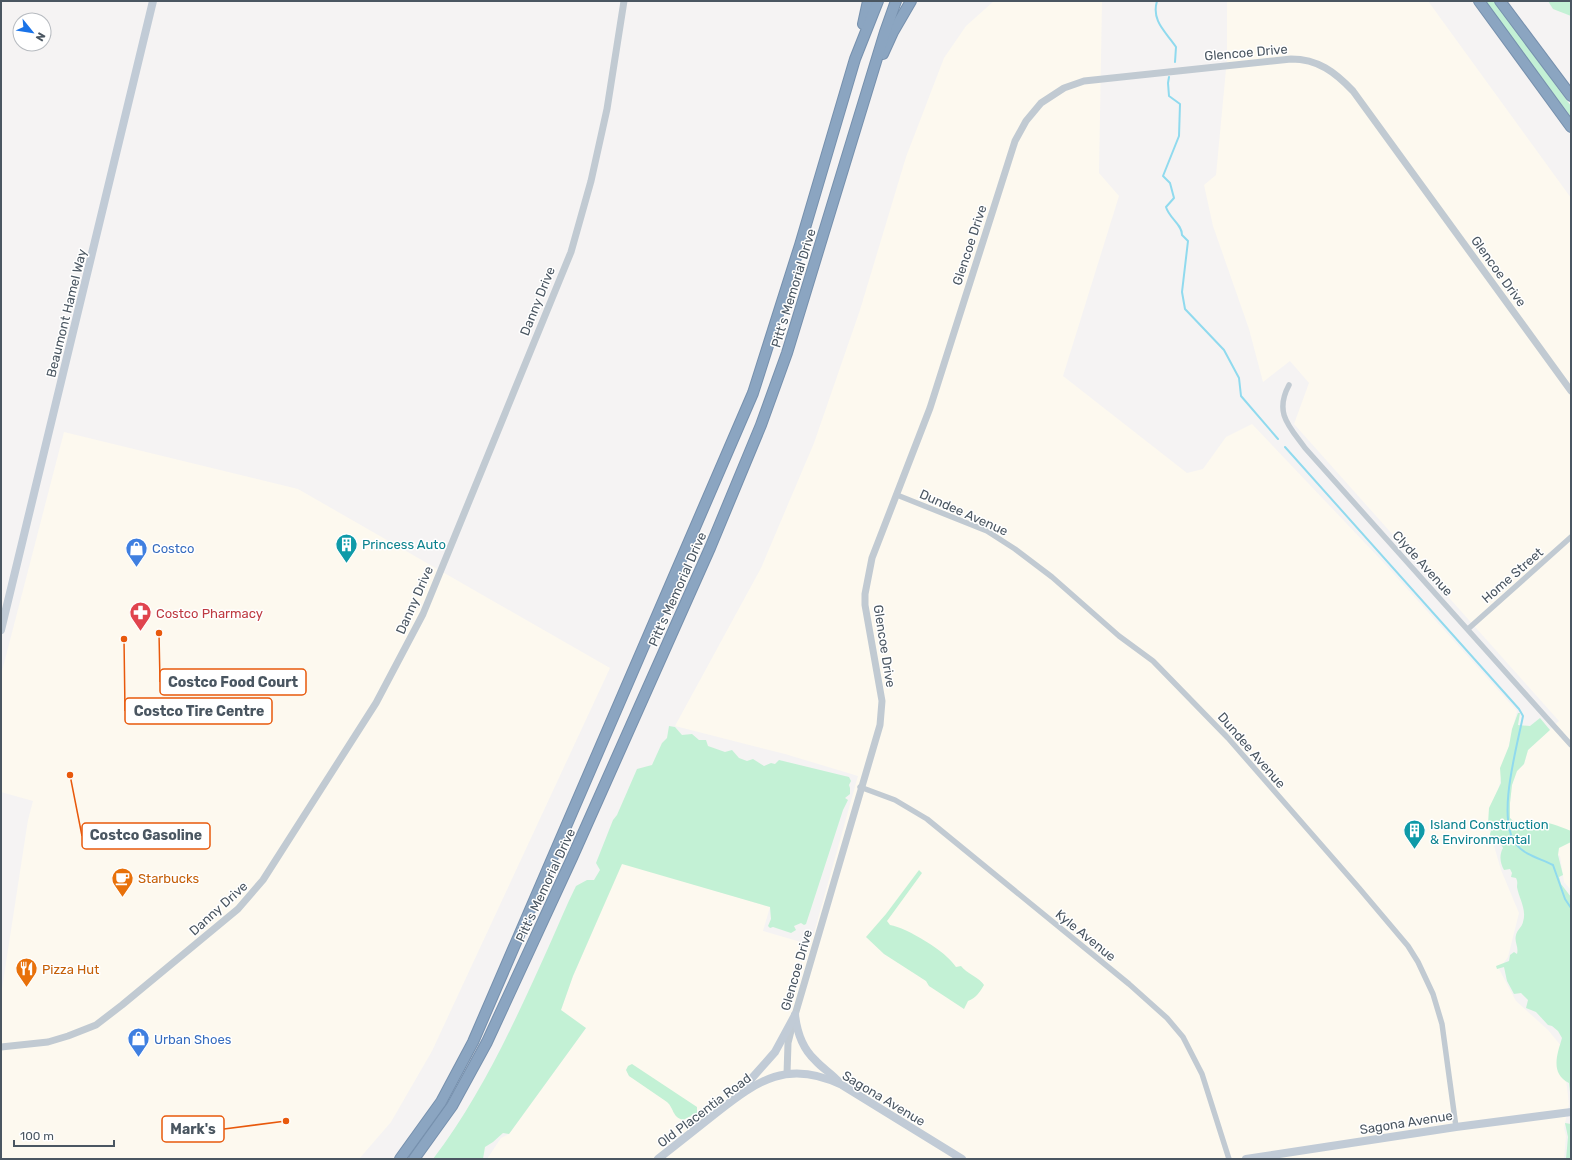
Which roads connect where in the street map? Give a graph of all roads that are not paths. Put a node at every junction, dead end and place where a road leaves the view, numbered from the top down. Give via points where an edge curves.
1 (153, 1) edge
2 (624, 1) edge
3 (868, 1) edge
4 (878, 1) edge
5 (896, 1) edge
6 (911, 1) edge
7 (1479, 1) edge
8 (1500, 1) edge
9 (1508, 1) edge
10 (854, 59) junction
11 (1571, 88) edge
12 (866, 94) junction
13 (1571, 96) edge
14 (1571, 127) edge
15 (1289, 385) dead end
16 (1571, 391) edge
17 (897, 495) junction
18 (1571, 537) edge
19 (1468, 629) junction
20 (1, 630) edge
21 (1571, 745) edge
22 (860, 787) junction
23 (795, 1015) junction
24 (1, 1047) edge
25 (787, 1074) junction
26 (842, 1085) junction
27 (737, 1096) junction
28 (1571, 1112) edge
29 (1456, 1127) junction
30 (400, 1159) edge
31 (414, 1159) edge
32 (658, 1159) edge
33 (962, 1159) edge
34 (1229, 1159) edge
35 (1246, 1159) edge

1 - 20 main road, Beaumont Hamel Way
2 - 24 street, Danny Drive via 608,110 571,252 423,614 376,703 263,880 238,909 96,1024 78,1033 48,1042
3 - 10 highway
4 - 10 highway, Pitt's Memorial Drive
5 - 12 highway, Pitt's Memorial Drive
6 - 12 highway
7 - 14 highway
8 - 13 highway
9 - 11 highway
10 - 30 highway, Pitt's Memorial Drive via 800,245 753,393 473,1042 441,1102
12 - 31 highway, Pitt's Memorial Drive via 787,353 761,425 710,548 487,1042 452,1106
15 - 19 street, Clyde Avenue via 1283,399 1283,409 1291,430 1328,475
16 - 17 street, Glencoe Drive via 1353,91 1329,69 1310,61 1291,59 1095,78 1070,85 1052,95 1036,109 1018,134 930,408
17 - 22 street, Glencoe Drive via 872,558 865,594 882,712 875,743
17 - 29 street, Dundee Avenue via 987,532 1015,549 1052,577 1119,636 1153,661 1228,738 1359,888 1408,946 1418,962 1435,1001 1444,1032
18 - 19 street, Home Street
19 - 21 street, Clyde Avenue
22 - 23 street, Glencoe Drive
22 - 34 street, Kyle Avenue via 895,800 932,822 1162,1013 1182,1037 1202,1074
23 - 25 street, Glencoe Drive via 788,1050
23 - 26 main road via 798,1031 806,1049
23 - 27 main road via 775,1052
25 - 26 main road, Sagona Avenue via 816,1075
25 - 27 main road, Old Placentia Road via 760,1082
26 - 33 main road, Sagona Avenue
27 - 32 main road, Old Placentia Road
28 - 29 main road, Sagona Avenue
29 - 35 main road, Sagona Avenue

